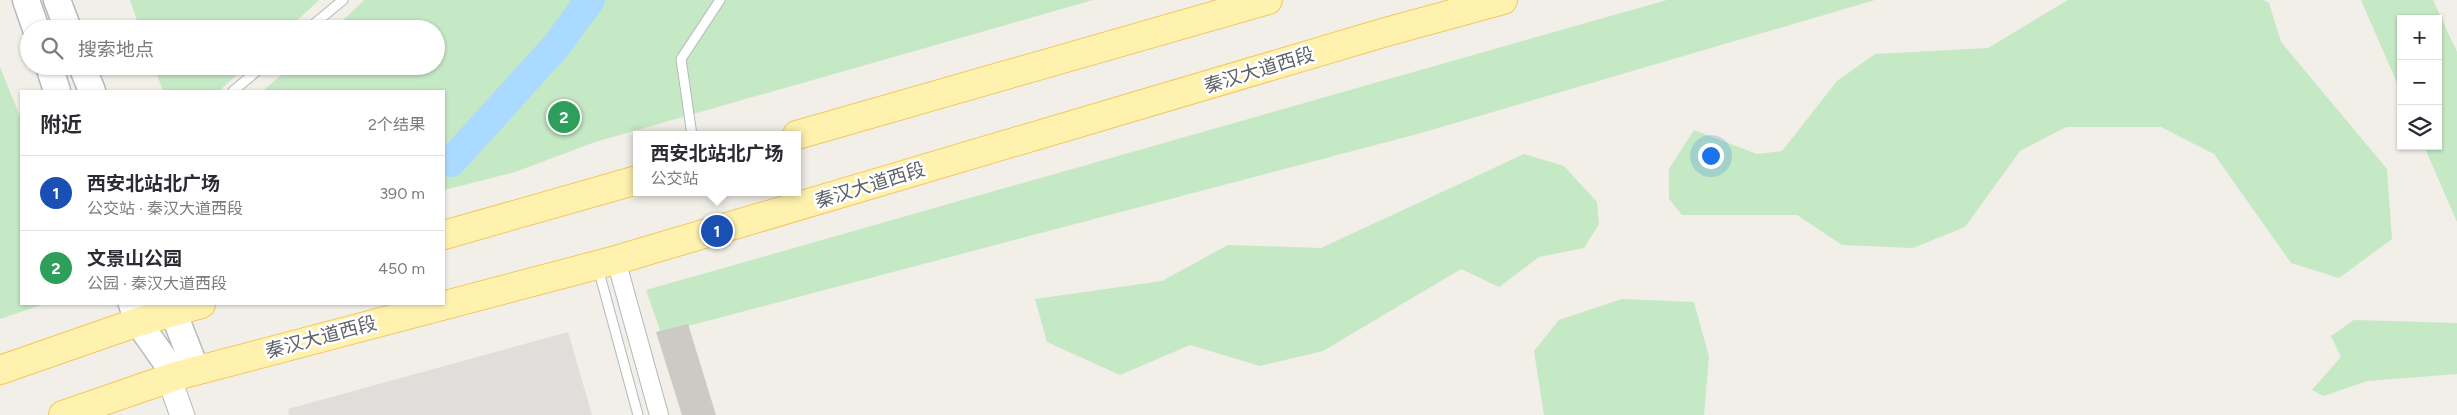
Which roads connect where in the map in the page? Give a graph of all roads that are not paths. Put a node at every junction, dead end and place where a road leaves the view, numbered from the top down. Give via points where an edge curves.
1 (26, 0) edge
2 (58, 0) edge
3 (343, 0) edge
4 (720, 0) edge
5 (1268, 0) edge
6 (1450, 0) edge
7 (1503, 0) edge
8 (33, 20) edge
9 (65, 20) edge
10 (319, 20) edge
11 (1386, 32) junction
12 (52, 75) edge
13 (86, 75) edge
14 (252, 75) edge
15 (58, 90) edge
16 (92, 90) edge
17 (234, 90) edge
18 (691, 131) edge
19 (801, 134) edge
20 (633, 181) edge
21 (445, 235) edge
22 (607, 262) junction
23 (194, 305) edge
24 (445, 305) edge
25 (445, 305) edge
26 (172, 308) edge
27 (135, 313) edge
28 (0, 370) edge
29 (180, 375) junction
30 (63, 415) edge
31 (179, 415) edge
32 (190, 415) edge
33 (638, 415) edge
34 (659, 415) edge

1 - 8 street
2 - 9 street
3 - 10 lane
4 - 18 lane via 681,59
5 - 19 main road
6 - 11 main road
7 - 11 main road, 秦汉大道西段
11 - 22 main road, 秦汉大道西段
12 - 15 street
13 - 16 street
14 - 17 lane
20 - 21 main road
22 - 25 main road, 秦汉大道西段
22 - 33 lane
22 - 34 street
23 - 26 main road
24 - 29 main road, 秦汉大道西段
26 - 27 main road
26 - 29 street
27 - 28 main road
27 - 29 street
29 - 30 main road, 秦汉大道西段
29 - 31 street
29 - 32 lane

